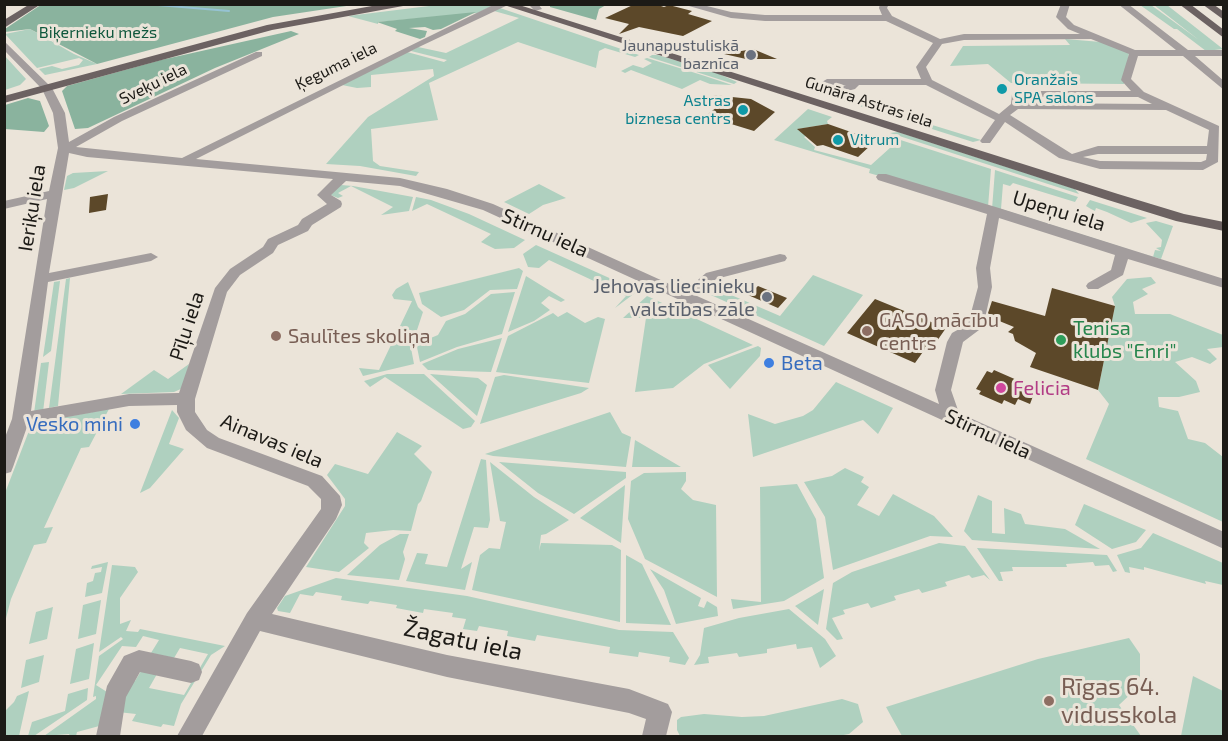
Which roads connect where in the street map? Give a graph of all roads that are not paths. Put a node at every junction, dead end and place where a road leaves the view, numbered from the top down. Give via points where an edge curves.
1 (37, 4) edge
2 (382, 4) edge
3 (410, 4) edge
4 (505, 4) edge
5 (522, 4) edge
6 (686, 4) edge
7 (885, 4) edge
8 (1066, 4) edge
9 (1122, 4) edge
10 (1183, 4) edge
11 (535, 7) edge
12 (1215, 8) edge
13 (1224, 17) edge
14 (888, 18) junction
15 (561, 19) junction
16 (4, 25) edge
17 (1069, 30) junction
18 (1224, 35) edge
19 (939, 42) junction
20 (4, 44) edge
21 (1184, 53) junction
22 (1224, 53) edge
23 (259, 54) dead end
24 (1134, 54) junction
25 (856, 82) dead end
26 (45, 86) junction
27 (928, 86) junction
28 (1224, 87) edge
29 (4, 94) edge
30 (1049, 94) junction
31 (1106, 94) junction
32 (1140, 94) junction
33 (4, 100) edge
34 (976, 106) junction
35 (1016, 106) junction
36 (1057, 107) junction
37 (1118, 107) junction
38 (1170, 107) junction
39 (1002, 118) junction
40 (1021, 128) junction
41 (1219, 128) edge
42 (1056, 143) dead end
43 (64, 148) junction
44 (982, 148) junction
45 (1107, 150) junction
46 (1164, 150) junction
47 (1214, 150) junction
48 (1074, 159) junction
49 (184, 162) junction
50 (1181, 166) junction
51 (1124, 167) junction
52 (344, 176) junction
53 (882, 177) dead end
54 (55, 193) junction
55 (4, 205) edge
56 (994, 211) junction
57 (1224, 217) edge
58 (1224, 227) edge
59 (1123, 251) junction
60 (152, 257) dead end
61 (780, 258) dead end
62 (42, 279) junction
63 (1224, 284) edge
64 (1093, 286) dead end
65 (687, 297) junction
66 (943, 390) junction
67 (186, 399) junction
68 (913, 399) junction
69 (951, 416) junction
70 (21, 419) junction
71 (4, 467) edge
72 (1224, 540) edge
73 (255, 620) junction
74 (191, 672) dead end
75 (108, 736) edge
76 (189, 736) edge
77 (654, 736) edge

1 - 16 main road
2 - 26 main road via 258,26
3 - 26 main road via 271,27
4 - 15 main road, Gunāra Astras iela
4 - 49 street, Ķeguma iela
5 - 11 main road, Gunāra Astras iela
6 - 14 street via 750,17
7 - 14 street
8 - 17 street via 1061,17
9 - 21 street
10 - 18 main road
11 - 15 main road, Gunāra Astras iela
12 - 13 main road
14 - 19 street
15 - 44 main road, Gunāra Astras iela
17 - 19 street
17 - 24 street
19 - 27 street via 921,67
20 - 26 street, Ieriķu iela
21 - 22 street
21 - 24 street
21 - 28 street
23 - 43 street, Sveķu iela
24 - 32 street via 1126,80
25 - 27 street via 911,82
26 - 29 main road
26 - 33 main road
26 - 43 street, Ieriķu iela via 59,113
27 - 34 street via 942,88
27 - 34 street via 960,107
30 - 31 street
30 - 35 street via 1017,94
30 - 36 street via 1058,100
31 - 32 street
31 - 37 street
32 - 38 street
34 - 39 street
35 - 36 street
35 - 39 street
36 - 37 street
37 - 38 street
38 - 41 street
39 - 40 street
39 - 44 street
40 - 42 street via 1038,128
40 - 48 street
41 - 47 street
43 - 49 street, Stirnu iela
43 - 54 street, Ieriķu iela
44 - 57 main road, Gunāra Astras iela via 1169,205
44 - 58 main road, Gunāra Astras iela via 1181,218
45 - 46 street
45 - 48 street via 1086,151
45 - 51 street via 1120,158
46 - 47 street
46 - 50 street via 1167,158
47 - 50 street via 1210,165
48 - 51 street
49 - 52 street, Stirnu iela
50 - 51 street
52 - 65 street, Stirnu iela via 400,182 488,207
52 - 67 street, Pīļu iela via 323,195 336,204 279,246 235,272 220,291
53 - 56 street, Upeņu iela
54 - 55 street
54 - 62 street, Ieriķu iela
56 - 59 street, Upeņu iela
56 - 66 street via 983,268 985,287 975,327 958,337
59 - 63 street, Upeņu iela
59 - 64 street via 1118,272
60 - 62 street
61 - 65 street via 711,276
62 - 70 street, Ieriķu iela
65 - 68 street, Stirnu iela
66 - 68 street
66 - 69 street
67 - 70 street via 129,400
67 - 73 street, Ainavas iela via 186,412 201,435 315,481 330,496 329,513
68 - 69 street, Stirnu iela
69 - 72 street, Stirnu iela
70 - 71 street, Ieriķu iela
73 - 76 street
73 - 77 street, Žagatu iela via 447,666 629,701 660,712
74 - 75 street via 140,661 132,664 115,694

